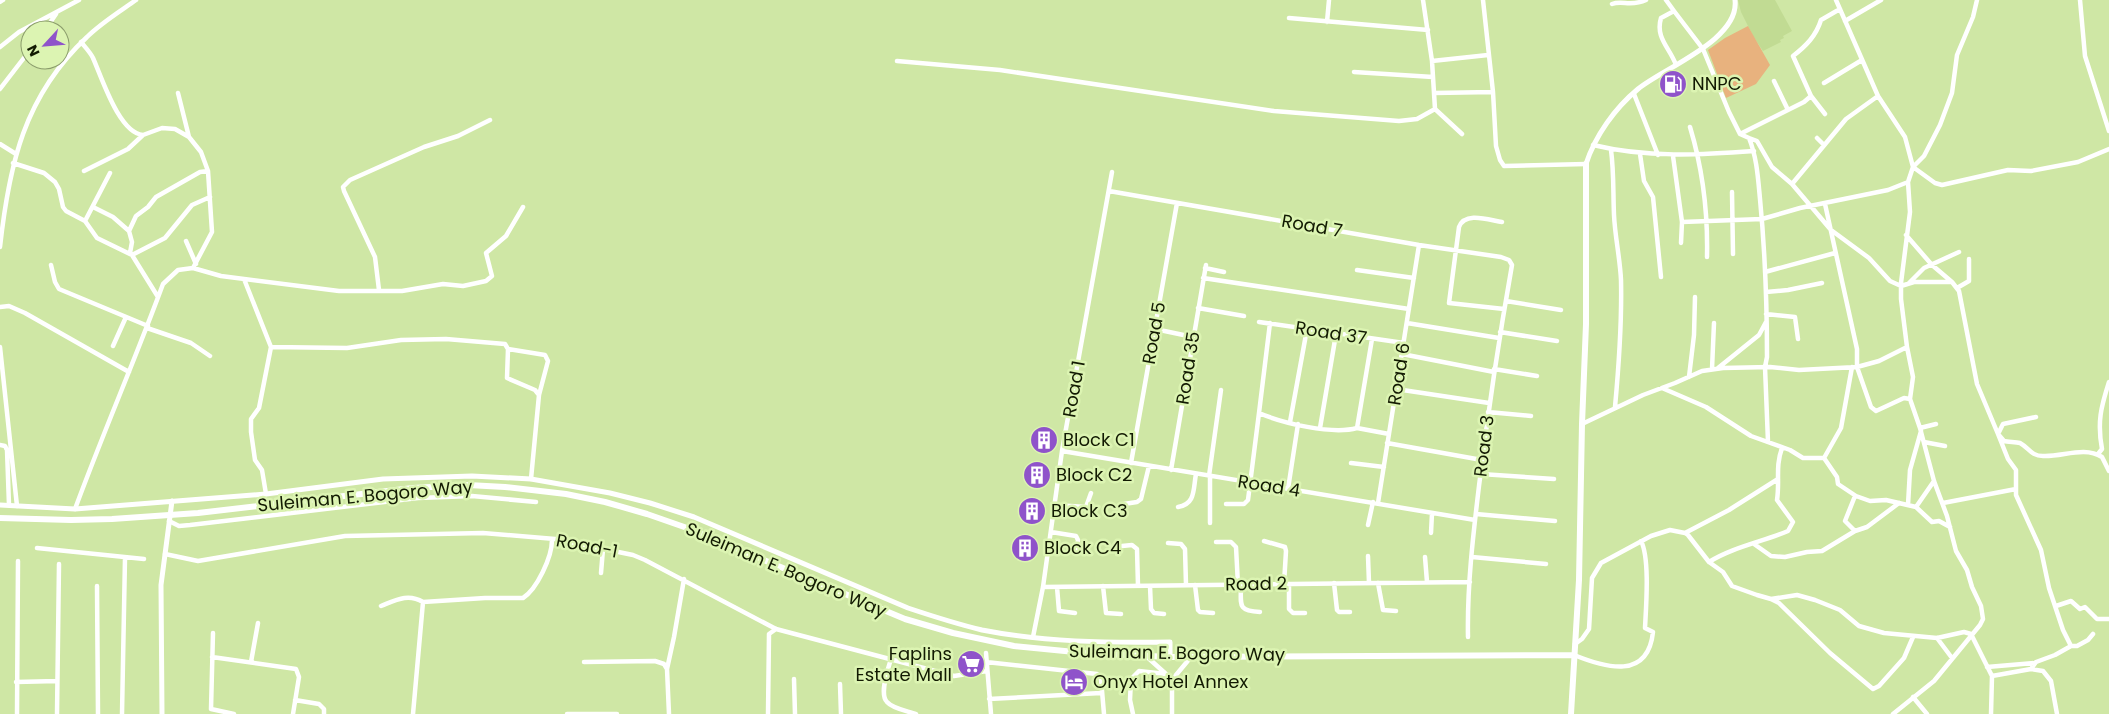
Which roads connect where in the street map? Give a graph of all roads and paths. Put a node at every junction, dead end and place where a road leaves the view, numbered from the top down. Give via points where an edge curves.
1 (3, 0) edge
2 (79, 0) edge
3 (136, 0) edge
4 (1329, 0) edge
5 (1423, 0) edge
6 (1483, 0) edge
7 (1646, 0) edge
8 (1666, 0) edge
9 (1735, 0) edge
10 (1836, 0) edge
11 (1881, 0) edge
12 (1977, 0) edge
13 (2080, 0) edge
14 (0, 2) edge
15 (1615, 2) edge
16 (1840, 9) junction
17 (1674, 11) junction
18 (57, 13) junction
19 (1289, 18) dead end
20 (52, 20) edge
21 (1845, 21) junction
22 (1327, 22) junction
23 (1428, 30) junction
24 (81, 42) junction
25 (0, 47) edge
26 (1703, 49) junction
27 (1488, 55) junction
28 (1862, 60) junction
29 (897, 61) dead end
30 (1432, 61) junction
31 (20, 63) edge
32 (1676, 65) junction
33 (1354, 72) dead end
34 (1433, 77) junction
35 (1774, 81) dead end
36 (1824, 83) dead end
37 (0, 89) edge
38 (1493, 92) junction
39 (178, 93) dead end
40 (1434, 93) junction
41 (1634, 94) junction
42 (1811, 96) junction
43 (1878, 96) junction
44 (1434, 109) junction
45 (1788, 110) junction
46 (1825, 114) dead end
47 (490, 120) dead end
48 (186, 124) junction
49 (1690, 127) dead end
50 (175, 129) junction
51 (2109, 131) edge
52 (1462, 134) dead end
53 (1740, 134) junction
54 (143, 135) junction
55 (189, 138) junction
56 (1749, 138) junction
57 (1817, 138) dead end
58 (0, 144) edge
59 (1594, 145) junction
60 (1824, 145) junction
61 (2109, 149) edge
62 (1611, 150) junction
63 (1754, 151) junction
64 (16, 154) junction
65 (1640, 154) junction
66 (1698, 154) junction
67 (1658, 155) junction
68 (1673, 156) junction
69 (13, 163) junction
70 (1586, 164) junction
71 (1913, 167) junction
72 (84, 171) dead end
73 (208, 171) junction
74 (1112, 172) dead end
75 (110, 173) dead end
76 (1908, 182) junction
77 (1792, 184) junction
78 (1109, 192) junction
79 (1732, 192) dead end
80 (210, 197) junction
81 (2, 203) edge
82 (1177, 203) junction
83 (1825, 204) junction
84 (1811, 205) junction
85 (93, 207) junction
86 (523, 208) dead end
87 (1762, 219) junction
88 (1708, 220) junction
89 (85, 221) junction
90 (1733, 221) junction
91 (1502, 222) dead end
92 (1682, 222) junction
93 (1831, 230) junction
94 (129, 231) junction
95 (1906, 235) junction
96 (186, 241) dead end
97 (1681, 243) dead end
98 (1419, 245) junction
99 (0, 247) edge
100 (1456, 250) junction
101 (1959, 252) dead end
102 (1835, 253) junction
103 (131, 254) junction
104 (1733, 254) dead end
105 (1707, 257) dead end
106 (1969, 259) dead end
107 (51, 264) dead end
108 (1512, 265) joint
109 (1932, 265) junction
110 (194, 266) junction
111 (1357, 270) dead end
112 (1224, 272) dead end
113 (1765, 272) junction
114 (1661, 277) dead end
115 (1203, 278) junction
116 (1414, 278) junction
117 (244, 279) junction
118 (1952, 282) junction
119 (1822, 283) dead end
120 (1908, 284) junction
121 (1901, 286) junction
122 (1958, 288) junction
123 (379, 290) junction
124 (1766, 292) junction
125 (1695, 296) dead end
126 (158, 297) junction
127 (1506, 301) junction
128 (0, 307) edge
129 (1198, 308) junction
130 (1504, 309) junction
131 (1409, 310) junction
132 (1561, 310) dead end
133 (1766, 314) junction
134 (1244, 316) dead end
135 (126, 317) junction
136 (1767, 320) junction
137 (1259, 322) dead end
138 (1270, 323) junction
139 (1407, 323) junction
140 (1714, 323) dead end
141 (147, 327) junction
142 (1154, 329) junction
143 (1307, 329) junction
144 (1500, 332) junction
145 (1336, 334) junction
146 (1193, 337) junction
147 (1499, 338) junction
148 (1372, 339) junction
149 (1798, 339) dead end
150 (1557, 341) dead end
151 (1404, 343) junction
152 (113, 346) dead end
153 (0, 347) edge
154 (271, 347) junction
155 (1907, 347) junction
156 (508, 349) junction
157 (1402, 354) junction
158 (210, 356) dead end
159 (1765, 367) junction
160 (1854, 367) junction
161 (1718, 368) junction
162 (1712, 369) junction
163 (1494, 370) junction
164 (129, 372) junction
165 (1537, 376) dead end
166 (1689, 377) junction
167 (2109, 382) edge
168 (1662, 388) junction
169 (538, 389) junction
170 (1396, 389) junction
171 (1221, 390) dead end
172 (1910, 399) junction
173 (1489, 403) junction
174 (1615, 407) junction
175 (1488, 412) junction
176 (1259, 413) junction
177 (1531, 416) dead end
178 (2036, 417) dead end
179 (1290, 422) junction
180 (1298, 424) junction
181 (1582, 424) junction
182 (1936, 424) dead end
183 (1320, 428) junction
184 (1357, 428) junction
185 (1921, 430) junction
186 (1389, 434) junction
187 (1998, 434) junction
188 (1768, 442) junction
189 (1924, 442) junction
190 (1387, 443) junction
191 (0, 445) edge
192 (1945, 446) dead end
193 (1782, 448) junction
194 (1062, 451) junction
195 (2098, 454) junction
196 (0, 456) edge
197 (7, 456) junction
198 (1824, 458) junction
199 (1482, 460) junction
200 (1131, 463) junction
201 (1351, 463) dead end
202 (1149, 466) junction
203 (1384, 467) junction
204 (1171, 470) junction
205 (2109, 471) edge
206 (1196, 474) junction
207 (1481, 474) junction
208 (1209, 476) junction
209 (531, 479) junction
210 (1554, 479) dead end
211 (1778, 479) junction
212 (1934, 481) junction
213 (1249, 482) junction
214 (1288, 489) junction
215 (2016, 489) junction
216 (1091, 493) dead end
217 (266, 494) junction
218 (1855, 496) junction
219 (172, 501) junction
220 (536, 502) dead end
221 (1375, 503) junction
222 (1899, 503) junction
223 (1943, 503) junction
224 (0, 504) edge
225 (1124, 504) dead end
226 (1226, 504) dead end
227 (9, 505) junction
228 (1055, 505) junction
229 (1908, 505) junction
230 (17, 506) junction
231 (1178, 507) dead end
232 (1916, 507) junction
233 (76, 509) junction
234 (1432, 513) junction
235 (1476, 514) junction
236 (0, 518) edge
237 (170, 518) junction
238 (1475, 520) junction
239 (1555, 521) dead end
240 (1210, 523) dead end
241 (1368, 525) dead end
242 (1950, 528) junction
243 (1855, 531) junction
244 (1051, 532) junction
245 (1431, 533) dead end
246 (1685, 533) junction
247 (552, 540) dead end
248 (1264, 541) dead end
249 (1641, 541) junction
250 (1216, 542) dead end
251 (1168, 543) dead end
252 (1754, 544) junction
253 (1122, 546) dead end
254 (37, 548) dead end
255 (603, 549) junction
256 (1076, 552) dead end
257 (165, 554) junction
258 (1368, 556) dead end
259 (1425, 557) dead end
260 (1472, 557) junction
261 (125, 558) junction
262 (144, 559) dead end
263 (18, 561) dead end
264 (1709, 562) junction
265 (59, 564) dead end
266 (1546, 564) dead end
267 (601, 573) dead end
268 (684, 579) junction
269 (1427, 582) junction
270 (1470, 582) junction
271 (1334, 583) junction
272 (1369, 583) junction
273 (1378, 583) junction
274 (1286, 584) junction
275 (1186, 585) junction
276 (1196, 585) junction
277 (1240, 585) junction
278 (97, 586) dead end
279 (1103, 586) junction
280 (1138, 586) junction
281 (1150, 586) junction
282 (1043, 587) junction
283 (1057, 587) junction
284 (1771, 598) junction
285 (423, 602) junction
286 (381, 606) dead end
287 (2056, 606) junction
288 (1260, 612) dead end
289 (1350, 612) dead end
290 (1396, 612) dead end
291 (1074, 613) dead end
292 (1213, 613) dead end
293 (1305, 613) dead end
294 (1120, 614) dead end
295 (1164, 614) dead end
296 (2109, 618) edge
297 (258, 623) dead end
298 (776, 629) junction
299 (213, 632) dead end
300 (1971, 634) junction
301 (2093, 634) dead end
302 (1033, 637) junction
303 (1468, 637) dead end
304 (1913, 637) junction
305 (1937, 638) junction
306 (1575, 644) junction
307 (2071, 646) junction
308 (986, 652) dead end
309 (1574, 655) junction
310 (1146, 656) junction
311 (1170, 656) junction
312 (212, 657) junction
313 (1191, 657) junction
314 (1952, 658) junction
315 (891, 659) junction
316 (251, 662) junction
317 (584, 662) dead end
318 (986, 662) junction
319 (2035, 664) junction
320 (1988, 667) junction
321 (667, 669) junction
322 (2031, 670) junction
323 (987, 671) junction
324 (1166, 674) junction
325 (1992, 676) junction
326 (794, 679) dead end
327 (57, 681) junction
328 (16, 682) junction
329 (840, 684) dead end
330 (1172, 684) junction
331 (1101, 693) junction
332 (1913, 697) junction
333 (990, 699) junction
334 (295, 700) junction
335 (211, 709) junction
336 (17, 714) edge
337 (57, 714) edge
338 (98, 714) edge
339 (122, 714) edge
340 (162, 714) edge
341 (205, 714) edge
342 (234, 714) edge
343 (293, 714) edge
344 (324, 714) edge
345 (413, 714) edge
346 (567, 714) edge
347 (617, 714) edge
348 (669, 714) edge
349 (768, 714) edge
350 (796, 714) edge
351 (841, 714) edge
352 (916, 714) edge
353 (991, 714) edge
354 (1104, 714) edge
355 (1133, 714) edge
356 (1172, 714) edge
357 (1571, 714) edge
358 (1893, 714) edge
359 (1927, 714) edge
360 (1991, 714) edge
361 (2057, 714) edge

1 - 14 street
2 - 18 street
3 - 24 street
4 - 22 street
5 - 23 street
6 - 27 street
7 - 15 street via 1636,5
8 - 17 street
9 - 26 street via 1733,17
10 - 16 street
11 - 21 street
12 - 71 street via 1958,55 1952,93 1940,125 1924,156
13 - 51 street via 2085,56
16 - 21 street
16 - 42 street via 1821,20 1807,46 1793,56
17 - 26 street
17 - 32 street via 1661,18 1659,25 1663,42
18 - 20 street
18 - 25 street via 19,32
19 - 22 street
21 - 28 street
22 - 23 street
23 - 30 street
24 - 54 street via 92,56 116,110 133,132
24 - 64 street via 53,74 30,112
26 - 32 street
26 - 53 street
27 - 30 street
27 - 38 street
28 - 36 street
28 - 43 street
29 - 44 street via 1000,70 1274,111 1399,121 1417,119
30 - 34 street
31 - 37 street
32 - 41 street
33 - 34 street
34 - 40 street
35 - 45 street
38 - 40 street
38 - 70 street via 1496,146 1504,166
39 - 48 street
40 - 44 street
41 - 59 street via 1599,134
41 - 67 street
42 - 45 street
42 - 46 street
43 - 60 street via 1846,119
43 - 71 street via 1905,137
44 - 52 street
45 - 53 street
47 - 123 street via 345,184 344,191 375,256
48 - 50 street
48 - 55 street
49 - 66 street
50 - 54 street via 162,128
50 - 55 street
53 - 56 street
54 - 72 street via 128,149
55 - 73 street via 201,152
56 - 63 street
56 - 77 street via 1757,141 1772,167
57 - 60 street
58 - 64 street
59 - 62 street
59 - 70 street
60 - 77 street
61 - 71 street via 2078,162 2031,171 2008,170 1942,185
62 - 65 street
62 - 174 street via 1622,306
63 - 66 street
63 - 87 street
64 - 69 street
65 - 67 street
65 - 114 street via 1644,181 1653,197
66 - 68 street
66 - 88 street
67 - 68 street
68 - 92 street
69 - 81 street
69 - 89 street via 44,173 55,182 66,211
70 - 181 main road
71 - 76 street
73 - 80 street
73 - 94 street via 200,172 156,197 136,216
74 - 78 street, Road 1
75 - 85 street
76 - 83 street via 1888,190
76 - 95 street via 1910,212
77 - 84 street
78 - 82 street, Road 7
78 - 194 street, Road 1
79 - 90 street
80 - 103 street via 192,205 165,238
80 - 110 street via 211,236
81 - 99 street
82 - 98 street, Road 7
82 - 142 street, Road 5
83 - 84 street
83 - 93 street
84 - 87 street
84 - 93 street
85 - 89 street
85 - 94 street via 113,217
86 - 123 street via 506,236 486,253 492,276 486,281 464,286 443,284 402,291
87 - 90 street
87 - 113 street
88 - 90 street
88 - 92 street
88 - 105 street
89 - 103 street via 97,238
90 - 104 street
91 - 100 street via 1472,218 1462,221
92 - 97 street
93 - 102 street
93 - 121 street
94 - 103 street
95 - 109 street
95 - 121 street
96 - 110 street
98 - 100 street, Road 7
98 - 116 street, Road 6
100 - 108 street, Road 7 via 1501,257
100 - 130 street via 1449,303
101 - 109 street
102 - 113 street
102 - 160 street via 1857,349
103 - 126 street
106 - 122 street via 1969,281
107 - 135 street via 59,289
108 - 127 street, Road 3
109 - 118 street
109 - 120 street via 1924,268
110 - 117 street via 217,276
110 - 126 street via 172,274
111 - 116 street
112 - 115 street, Road 35 via 1206,267
113 - 124 street
115 - 129 street, Road 35
115 - 131 street
116 - 131 street, Road 6
117 - 123 street via 339,291
117 - 154 street
118 - 120 street
118 - 122 street
119 - 124 street
120 - 121 street
121 - 155 street
122 - 187 street via 1977,384
124 - 133 street
125 - 166 street
126 - 141 street
127 - 130 street, Road 3
127 - 132 street
128 - 164 street via 8,306 25,313
129 - 134 street
129 - 146 street, Road 35
130 - 144 street, Road 3
131 - 139 street, Road 6
133 - 136 street
133 - 149 street via 1795,317
135 - 141 street
135 - 152 street
136 - 159 street
136 - 161 street via 1759,335
137 - 138 street, Road 37
138 - 143 street, Road 37
138 - 176 street
139 - 147 street
139 - 151 street, Road 6
140 - 162 street
141 - 158 street via 191,343
141 - 164 street
142 - 146 street
142 - 200 street, Road 5
143 - 145 street, Road 37
143 - 179 street
144 - 147 street, Road 3
144 - 150 street
145 - 148 street, Road 37
145 - 183 street
146 - 204 street, Road 35
147 - 163 street, Road 3
148 - 151 street, Road 37
148 - 184 street
151 - 157 street, Road 6
153 - 230 street
154 - 156 street via 347,348 400,340 446,339 505,344
154 - 217 street via 259,408 251,419 254,460 262,470
155 - 160 street via 1879,361
155 - 172 street via 1913,377
156 - 169 street via 507,378
156 - 169 street via 545,355 548,361
157 - 163 street
157 - 170 street, Road 6
159 - 160 street via 1799,370
159 - 161 street
159 - 188 street
160 - 172 street via 1873,410 1904,398
160 - 198 street via 1841,428
161 - 162 street
162 - 166 street
163 - 165 street
163 - 173 street, Road 3
164 - 233 street
166 - 168 street
167 - 195 street via 2100,408 2102,449
168 - 174 street
168 - 188 street via 1706,407 1751,436
169 - 209 street
170 - 173 street
170 - 186 street, Road 6
171 - 208 street
172 - 185 street
173 - 175 street, Road 3
174 - 181 street
175 - 177 street
175 - 199 street, Road 3
176 - 179 street
176 - 213 street
178 - 187 street via 2003,424
179 - 180 street
180 - 183 street
180 - 214 street
181 - 306 main road
182 - 185 street
183 - 184 street via 1339,431
184 - 186 street
185 - 189 street
185 - 229 street via 1911,463
186 - 190 street, Road 6
187 - 195 street via 2004,441 2020,444 2033,455
187 - 215 street via 2016,470
188 - 193 street
189 - 192 street
189 - 212 street
190 - 199 street
190 - 203 street, Road 6
191 - 197 street via 5,446
193 - 198 street via 1803,458
193 - 211 street via 1777,466
194 - 200 street, Road 4
194 - 228 street, Road 1
195 - 205 street
196 - 197 street
197 - 227 street
198 - 218 street via 1838,484
199 - 207 street, Road 3
200 - 202 street, Road 4
201 - 203 street
202 - 204 street, Road 4
202 - 225 street via 1141,499
203 - 221 street, Road 6
204 - 206 street, Road 4
206 - 208 street, Road 4
206 - 231 street via 1190,502
207 - 210 street
207 - 235 street, Road 3
208 - 213 street, Road 4
208 - 240 street
209 - 217 street, Suleiman E. Bogoro Way via 472,476 383,479
209 - 302 street, Suleiman E. Bogoro Way via 650,503 715,526 908,608 979,629
211 - 246 street
211 - 252 street via 1777,500 1793,522 1788,531
212 - 223 street
212 - 232 street
213 - 214 street, Road 4
213 - 226 street via 1246,502
214 - 221 street, Road 4
215 - 223 street
215 - 287 street via 2041,550
216 - 228 street via 1086,507
217 - 219 street, Suleiman E. Bogoro Way
218 - 222 street via 1870,501
218 - 243 street via 1845,521
219 - 233 street, Suleiman E. Bogoro Way
219 - 237 street
220 - 237 street via 487,496 418,498 179,526
221 - 234 street, Road 4
221 - 241 street, Road 6
222 - 229 street
222 - 243 street via 1866,527
223 - 242 street
224 - 227 street, Suleiman E. Bogoro Way
227 - 230 street, Suleiman E. Bogoro Way
228 - 244 street, Road 1
229 - 232 street
230 - 233 street, Suleiman E. Bogoro Way
232 - 242 street via 1932,522 1939,521
234 - 238 street, Road 4
234 - 245 street
235 - 238 street, Road 3
235 - 239 street
236 - 237 main road, Suleiman E. Bogoro Way
237 - 257 street
237 - 310 main road, Suleiman E. Bogoro Way via 446,486 505,487 566,494 606,502 690,529 927,626 1014,646
238 - 260 street, Road 3
242 - 300 street via 1956,551 1981,606 1983,619
243 - 252 street via 1822,551 1785,557 1772,556
244 - 256 street via 1076,536
244 - 282 street, Road 1
246 - 249 street via 1670,530
246 - 264 street
247 - 285 street via 543,569 533,589 523,598
248 - 274 street via 1284,547
249 - 306 street via 1601,563 1592,578 1589,629
249 - 309 street via 1647,562 1645,628 1653,632 1650,651 1640,662 1623,666 1595,663
250 - 277 street via 1231,542 1236,547
251 - 275 street via 1181,544 1185,549
252 - 264 street via 1722,554
253 - 280 street via 1137,548
254 - 261 street
255 - 257 street, Road-1 via 556,539 483,533 345,536 198,561
255 - 267 street
255 - 268 street, Road-1 via 646,560
257 - 340 street via 161,594
258 - 272 street
259 - 269 street
260 - 266 street
260 - 270 street, Road 3
261 - 262 street
261 - 339 street
263 - 328 street
264 - 284 street via 1723,572 1732,586
265 - 327 street
268 - 298 street, Road-1
268 - 321 street
269 - 270 street, Road 2
269 - 273 street, Road 2
270 - 303 street, Road 3
271 - 272 street, Road 2
271 - 274 street, Road 2
271 - 289 street via 1337,610
272 - 273 street, Road 2
273 - 290 street via 1383,610
274 - 277 street, Road 2
274 - 293 street via 1289,609 1293,613
275 - 276 street, Road 2
275 - 281 street, Road 2
276 - 277 street, Road 2
276 - 292 street via 1198,610
277 - 288 street via 1243,609
278 - 338 street
279 - 280 street, Road 2
279 - 283 street, Road 2
279 - 294 street via 1106,613
280 - 281 street, Road 2
281 - 295 street via 1152,611
282 - 283 street, Road 2
282 - 302 street, Road 1
283 - 291 street via 1059,611
284 - 304 street via 1797,595 1840,610 1859,626
284 - 304 street via 1830,653 1874,688 1904,658
285 - 286 street via 406,597
285 - 345 street
287 - 296 street via 2071,602 2080,609 2086,607 2096,619
287 - 307 street
297 - 316 street
298 - 315 street, Road-1
298 - 349 street via 769,634
299 - 312 street
300 - 305 street via 1964,632
300 - 314 street
300 - 320 street
301 - 307 street via 2077,646
302 - 311 street, Suleiman E. Bogoro Way via 1098,642 1170,642
304 - 305 street
305 - 314 street
306 - 309 main road
307 - 319 street
308 - 318 street
309 - 313 main road, Suleiman E. Bogoro Way
309 - 357 main road
310 - 311 main road, Suleiman E. Bogoro Way
310 - 324 street
311 - 313 main road, Suleiman E. Bogoro Way
312 - 316 street
312 - 335 street
313 - 330 street
314 - 332 street via 1934,680
315 - 323 street, Road-1 via 954,676
315 - 352 street via 884,698 889,704
316 - 334 street via 296,669 299,677
317 - 321 street via 655,661
318 - 323 street
318 - 331 street via 1097,674 1101,679
319 - 320 street
319 - 322 street
320 - 325 street
321 - 348 street
322 - 325 street
322 - 361 street via 2043,672 2051,681
323 - 333 street
324 - 330 street
324 - 355 street via 1140,671 1131,679
325 - 360 street
326 - 350 street
327 - 328 street
327 - 337 street
328 - 336 street
329 - 351 street
330 - 356 street
331 - 333 street
331 - 354 street
332 - 358 street
332 - 359 street
333 - 353 street
334 - 343 street
334 - 344 street via 319,704
335 - 341 street
335 - 342 street
346 - 347 street

